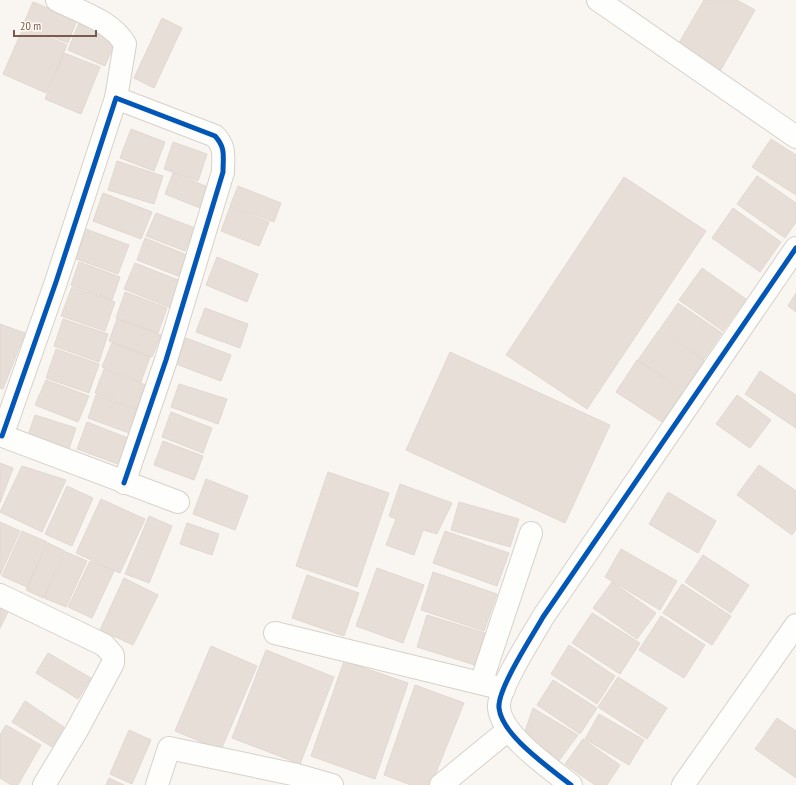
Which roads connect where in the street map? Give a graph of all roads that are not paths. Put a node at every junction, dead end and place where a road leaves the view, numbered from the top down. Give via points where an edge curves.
1 (57, 0) edge
2 (598, 0) edge
3 (116, 98) junction
4 (796, 137) edge
5 (796, 248) edge
6 (1, 436) edge
7 (124, 483) junction
8 (178, 502) dead end
9 (531, 533) dead end
10 (0, 596) edge
11 (796, 625) edge
12 (275, 633) dead end
13 (481, 683) junction
14 (504, 689) junction
15 (508, 730) junction
16 (296, 780) edge
17 (44, 785) edge
18 (157, 785) edge
19 (332, 785) edge
20 (441, 785) edge
21 (571, 785) edge
22 (683, 785) edge

1 - 3 street via 114,29 122,38 125,44
2 - 4 street
3 - 6 street via 56,282
3 - 7 street via 214,136 222,144 223,150 223,172 166,360
5 - 14 street via 543,617 506,681
6 - 7 street
7 - 8 street
9 - 13 street
10 - 17 street via 104,645 113,655 110,670
11 - 22 street
12 - 13 street
13 - 14 street
14 - 15 street via 499,707
15 - 20 street
15 - 21 street via 517,741
16 - 18 street via 169,748
16 - 19 street

